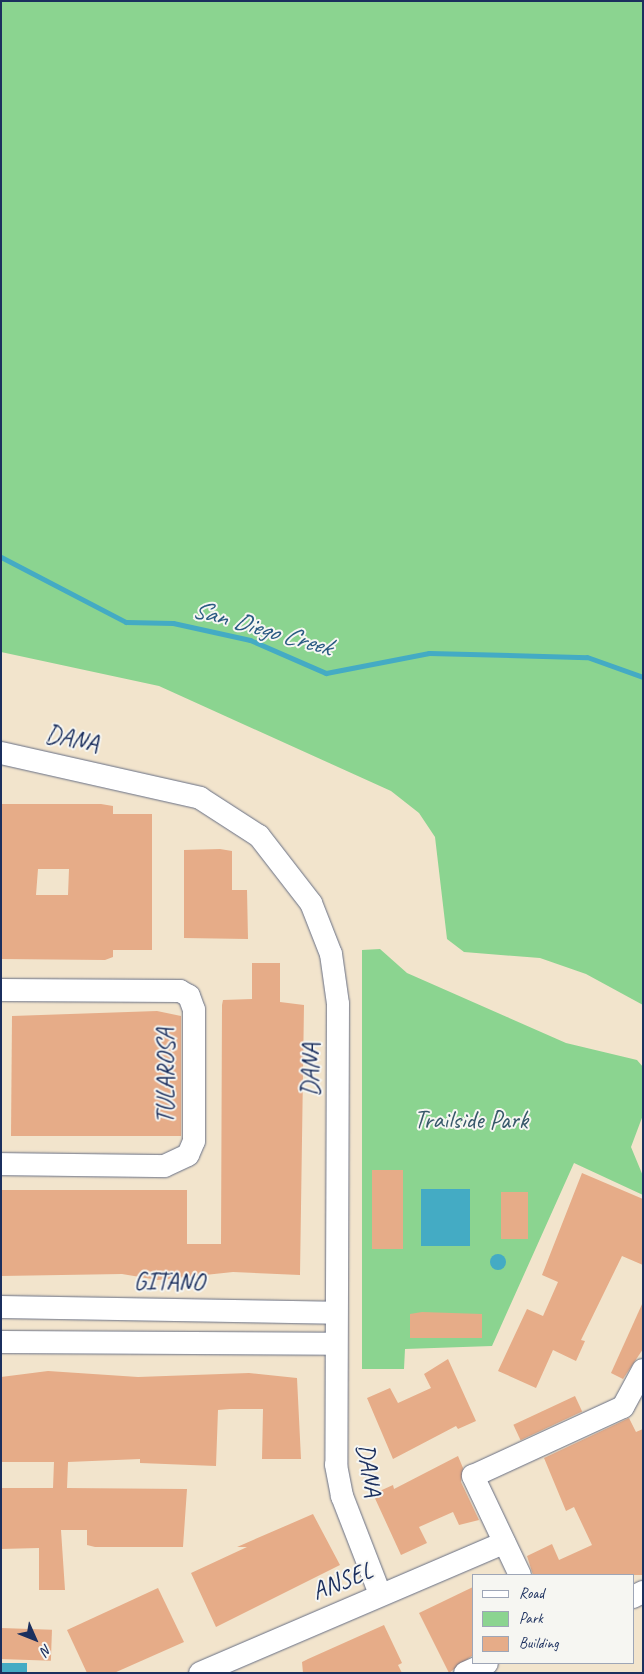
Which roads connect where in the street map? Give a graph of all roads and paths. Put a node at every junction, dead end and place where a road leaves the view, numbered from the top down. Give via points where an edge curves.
1 (1, 753) edge
2 (1, 990) edge
3 (1, 1164) edge
4 (1, 1307) edge
5 (336, 1313) junction
6 (1, 1342) edge
7 (335, 1344) junction
8 (643, 1370) edge
9 (504, 1542) junction
10 (520, 1574) edge
11 (380, 1594) junction
12 (485, 1664) edge
13 (200, 1673) edge
14 (465, 1673) edge

1 - 5 street, DANA via 200,798 259,836 311,903 331,954 338,1004
2 - 3 street, TULAROSA via 180,992 188,996 194,1010 194,1141 188,1155 164,1166
4 - 5 street, GITANO
5 - 7 street, DANA
6 - 7 street
7 - 11 street, DANA via 338,1479
8 - 9 street via 623,1407 473,1476
9 - 10 street
9 - 11 street, ANSEL
11 - 13 street, ANSEL
12 - 14 street

